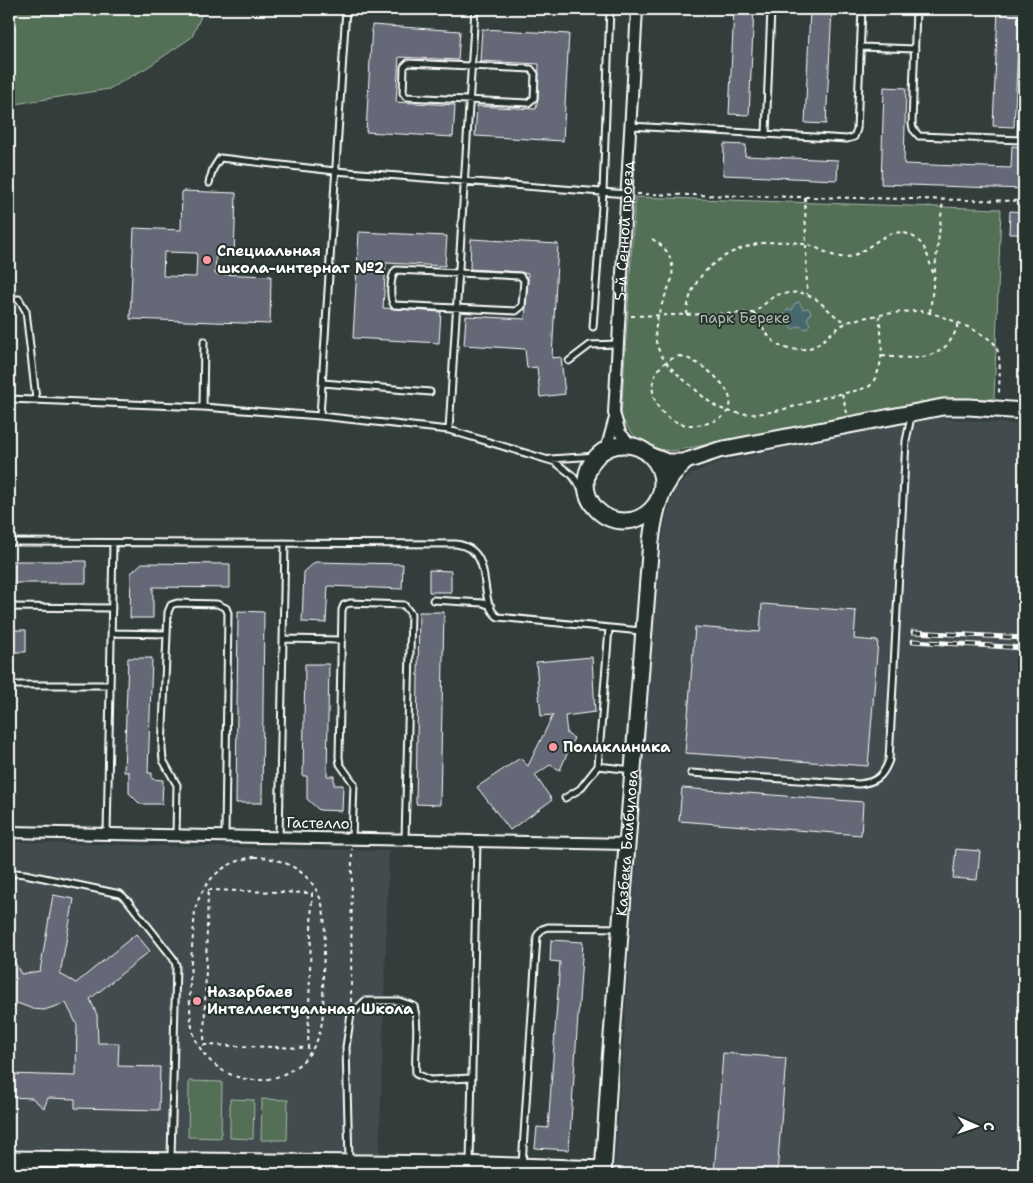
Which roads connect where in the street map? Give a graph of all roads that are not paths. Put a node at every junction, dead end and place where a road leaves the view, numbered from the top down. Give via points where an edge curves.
1 (346, 9) edge
2 (475, 9) edge
3 (610, 9) edge
4 (637, 9) edge
5 (771, 9) edge
6 (862, 9) edge
7 (916, 9) edge
8 (1024, 41) edge
9 (860, 47) junction
10 (915, 49) junction
11 (472, 66) junction
12 (470, 101) junction
13 (630, 126) junction
14 (766, 134) junction
15 (335, 171) junction
16 (466, 182) junction
17 (209, 183) dead end
18 (603, 192) junction
19 (627, 194) junction
20 (460, 273) junction
21 (9, 299) edge
22 (458, 308) junction
23 (593, 327) dead end
24 (204, 341) dead end
25 (618, 344) junction
26 (569, 360) dead end
27 (323, 383) junction
28 (430, 392) dead end
29 (9, 398) edge
30 (36, 399) junction
31 (203, 407) junction
32 (1024, 412) edge
33 (614, 413) junction
34 (912, 414) junction
35 (320, 416) junction
36 (449, 430) junction
37 (632, 446) junction
38 (602, 453) junction
39 (651, 456) junction
40 (544, 459) junction
41 (686, 461) junction
42 (590, 501) junction
43 (658, 501) junction
44 (619, 521) junction
45 (9, 542) edge
46 (285, 543) junction
47 (113, 544) junction
48 (650, 547) junction
49 (433, 600) dead end
50 (491, 606) junction
51 (9, 607) edge
52 (112, 608) junction
53 (609, 628) junction
54 (644, 631) junction
55 (111, 633) junction
56 (167, 634) junction
57 (283, 639) junction
58 (342, 640) junction
59 (110, 685) junction
60 (9, 686) edge
61 (598, 766) junction
62 (633, 770) junction
63 (691, 773) dead end
64 (565, 798) dead end
65 (9, 832) edge
66 (107, 834) junction
67 (176, 835) junction
68 (225, 836) junction
69 (279, 837) junction
70 (352, 838) junction
71 (405, 839) junction
72 (477, 841) junction
73 (628, 844) junction
74 (9, 876) edge
75 (620, 928) junction
76 (472, 1078) junction
77 (9, 1159) edge
78 (171, 1161) junction
79 (350, 1163) junction
80 (462, 1166) junction
81 (34, 1167) edge
82 (254, 1168) edge
83 (520, 1170) edge
84 (603, 1171) edge

1 - 15 lane
2 - 11 lane
3 - 18 lane
4 - 13 street, 5-й Сенной проезд
5 - 14 lane
6 - 9 lane
7 - 10 lane
8 - 10 lane via 1021,140 925,137 916,133 912,124
9 - 10 lane
9 - 14 lane via 854,137
11 - 12 lane
11 - 12 lane via 531,69 535,74 534,98 528,104
11 - 12 lane via 410,62 404,67 405,97
12 - 16 lane
13 - 14 lane
13 - 19 street, 5-й Сенной проезд
15 - 16 lane
15 - 17 lane via 220,158
15 - 27 lane
16 - 18 lane
16 - 20 lane
18 - 19 lane
18 - 23 lane
19 - 25 street, 5-й Сенной проезд
20 - 22 lane
20 - 22 lane via 522,278 522,306 516,311
20 - 22 lane via 396,270 392,274 391,300 394,305
21 - 30 lane via 19,299 26,311
22 - 36 lane
24 - 31 lane
25 - 26 lane via 590,344
25 - 33 street, 5-й Сенной проезд
27 - 28 lane
27 - 35 lane
29 - 30 lane
30 - 31 lane
31 - 35 lane
32 - 34 street via 943,408
33 - 37 street, 5-й Сенной проезд via 620,433
33 - 38 street via 612,435
34 - 41 street via 719,450
34 - 63 lane via 906,441 889,760 885,772 878,779 860,784
35 - 36 lane
36 - 40 lane
37 - 38 street via 619,446
37 - 39 street
38 - 40 lane
38 - 42 street via 590,466 586,478
39 - 41 street via 671,463
39 - 43 street via 662,477
40 - 42 lane via 560,465 572,475
41 - 43 street, Казбека Байбулова via 672,475
42 - 44 street via 602,514
43 - 44 street via 642,517
43 - 48 street, Казбека Байбулова
44 - 48 street via 640,530
45 - 47 lane
46 - 47 lane
46 - 50 lane via 463,545 470,548 482,565
46 - 57 lane
47 - 52 lane
48 - 54 street, Казбека Байбулова
49 - 50 lane
50 - 53 lane via 498,617
51 - 52 lane
52 - 55 lane
53 - 54 lane
53 - 61 lane
54 - 62 street, Казбека Байбулова
55 - 56 lane
55 - 59 lane
56 - 67 lane via 162,755 177,785
56 - 68 lane via 168,612 174,604 217,604 226,608 228,613
57 - 58 lane
57 - 69 lane
58 - 70 lane via 339,760 354,784
58 - 71 lane via 342,610 347,604 401,605 410,610
59 - 60 lane
59 - 66 lane
61 - 62 lane
61 - 64 lane via 580,789
62 - 73 street, Казбека Байбулова
65 - 66 street, Гастелло
66 - 67 street, Гастелло
67 - 68 street, Гастелло
68 - 69 street, Гастелло
69 - 70 street, Гастелло
70 - 71 street, Гастелло
71 - 72 street, Гастелло
72 - 73 street, Гастелло
72 - 76 lane
73 - 75 street, Казбека Байбулова
74 - 78 lane via 25,874 120,894 173,958 176,965
75 - 83 lane via 548,927 537,936
75 - 84 street, Казбека Байбулова
76 - 79 lane via 430,1080 416,1074 414,1055 418,1021 414,1006 399,1001 365,1001 351,1014 346,1047
76 - 80 lane
77 - 81 street
78 - 81 street
78 - 82 street
79 - 80 street
79 - 82 street
80 - 83 street
83 - 84 street

